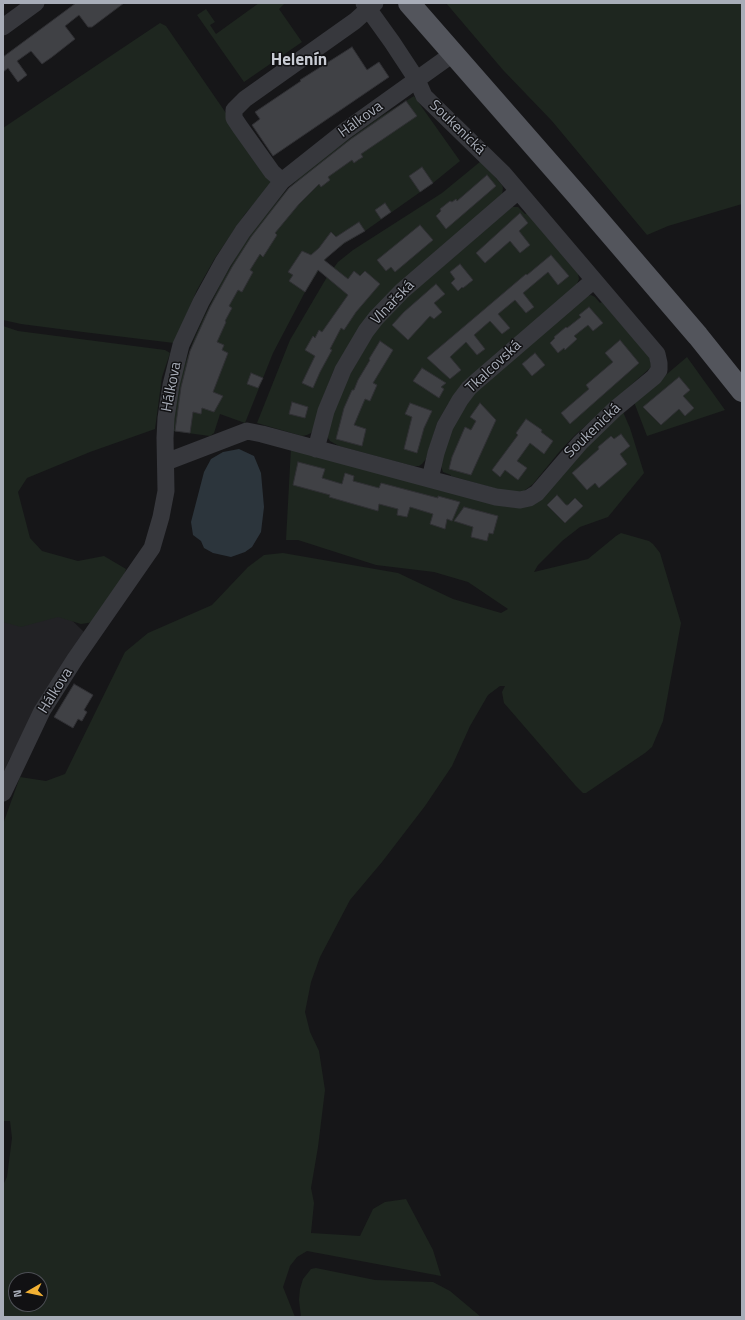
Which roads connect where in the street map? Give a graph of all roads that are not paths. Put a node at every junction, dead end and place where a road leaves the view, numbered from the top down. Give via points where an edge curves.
1 (36, 3) edge
2 (409, 3) edge
3 (369, 5) edge
4 (3, 27) edge
5 (454, 53) junction
6 (417, 80) junction
7 (282, 181) junction
8 (518, 191) junction
9 (594, 280) junction
10 (742, 391) edge
11 (316, 448) junction
12 (166, 462) junction
13 (430, 479) junction
14 (3, 793) edge

1 - 4 street
2 - 5 main road
3 - 6 street, Soukenická
3 - 7 street via 355,20 245,98 234,110 234,118 240,127 272,172
5 - 6 street, Hálkova
5 - 10 main road
6 - 7 street, Hálkova
6 - 8 street, Soukenická via 424,96
7 - 12 street, Hálkova via 243,231 223,262 181,345 166,418
8 - 9 street, Soukenická
8 - 11 street, Vlnařská via 402,291 376,318 343,370 326,411
9 - 13 street, Tkalcovská via 469,388 445,426
9 - 13 street, Soukenická via 657,354 659,370 654,377 615,409 580,443 537,493 529,498 496,498
11 - 12 street, Soukenická via 247,431
11 - 13 street, Soukenická
12 - 14 street, Hálkova via 166,491 152,548 42,711

